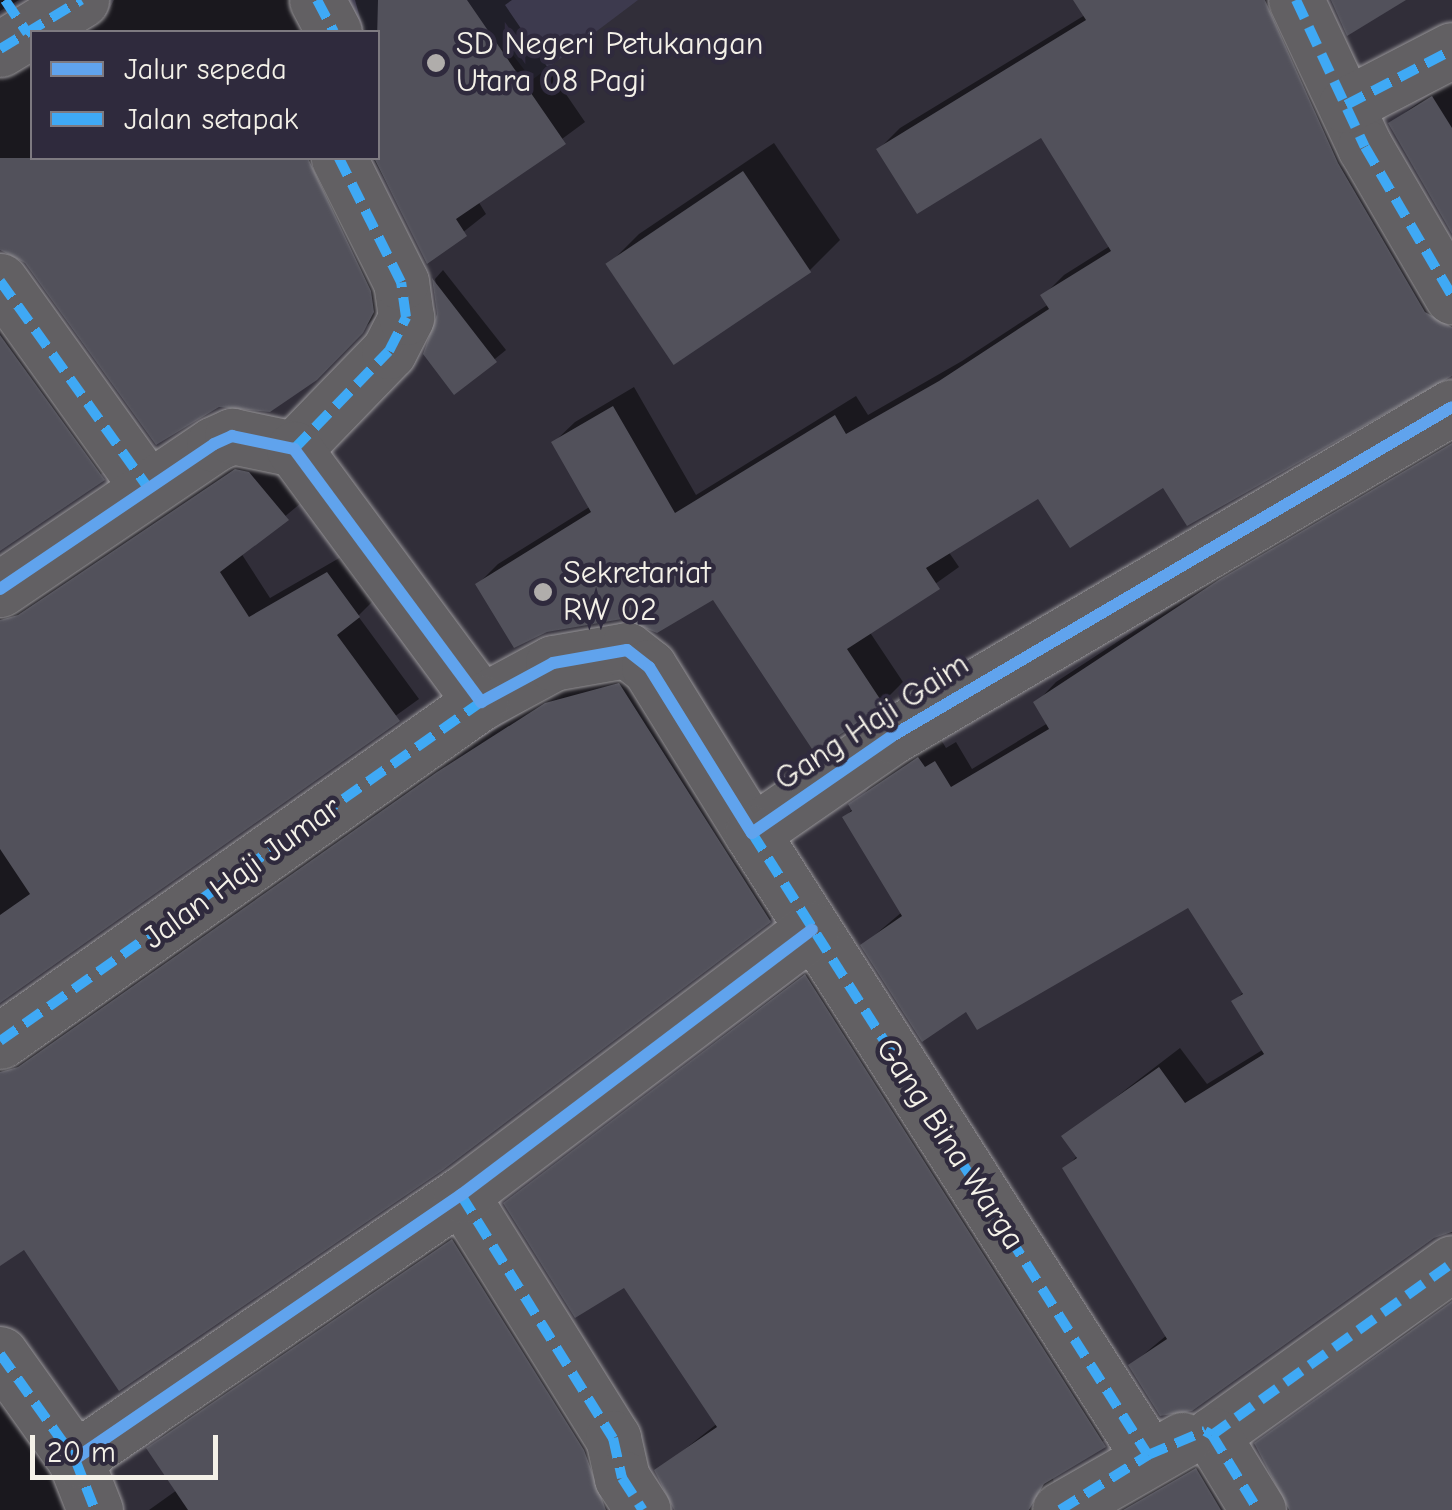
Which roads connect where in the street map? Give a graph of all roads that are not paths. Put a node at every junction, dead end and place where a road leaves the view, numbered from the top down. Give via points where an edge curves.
1 (81, 0) edge
2 (318, 0) edge
3 (1296, 0) edge
4 (11, 27) edge
5 (333, 30) edge
6 (1452, 50) edge
7 (1346, 105) junction
8 (340, 160) edge
9 (0, 281) edge
10 (1452, 296) edge
11 (1452, 407) edge
12 (294, 448) junction
13 (147, 486) junction
14 (0, 588) edge
15 (482, 702) junction
16 (752, 834) junction
17 (812, 930) junction
18 (0, 1042) edge
19 (461, 1195) junction
20 (1452, 1263) edge
21 (0, 1354) edge
22 (1212, 1435) junction
23 (1148, 1455) junction
24 (76, 1459) junction
25 (95, 1510) edge
26 (644, 1510) edge
27 (1060, 1510) edge
28 (1258, 1510) edge

1 - 4 street
2 - 5 street
3 - 7 street
6 - 7 street
7 - 10 street
8 - 12 street via 401,282 406,317 388,351
9 - 13 street
11 - 16 street, Gang Haji Gaim via 892,736
12 - 13 street via 232,436
12 - 15 street
13 - 14 street
15 - 16 street via 553,663 627,650 649,666
15 - 18 street, Jalan Haji Jumar
16 - 17 street, Gang Bina Warga
17 - 19 street
17 - 23 street, Gang Bina Warga
19 - 24 street
19 - 26 street via 613,1438 622,1478
20 - 22 street
21 - 24 street
22 - 23 street
22 - 28 street
23 - 27 street
24 - 25 street

